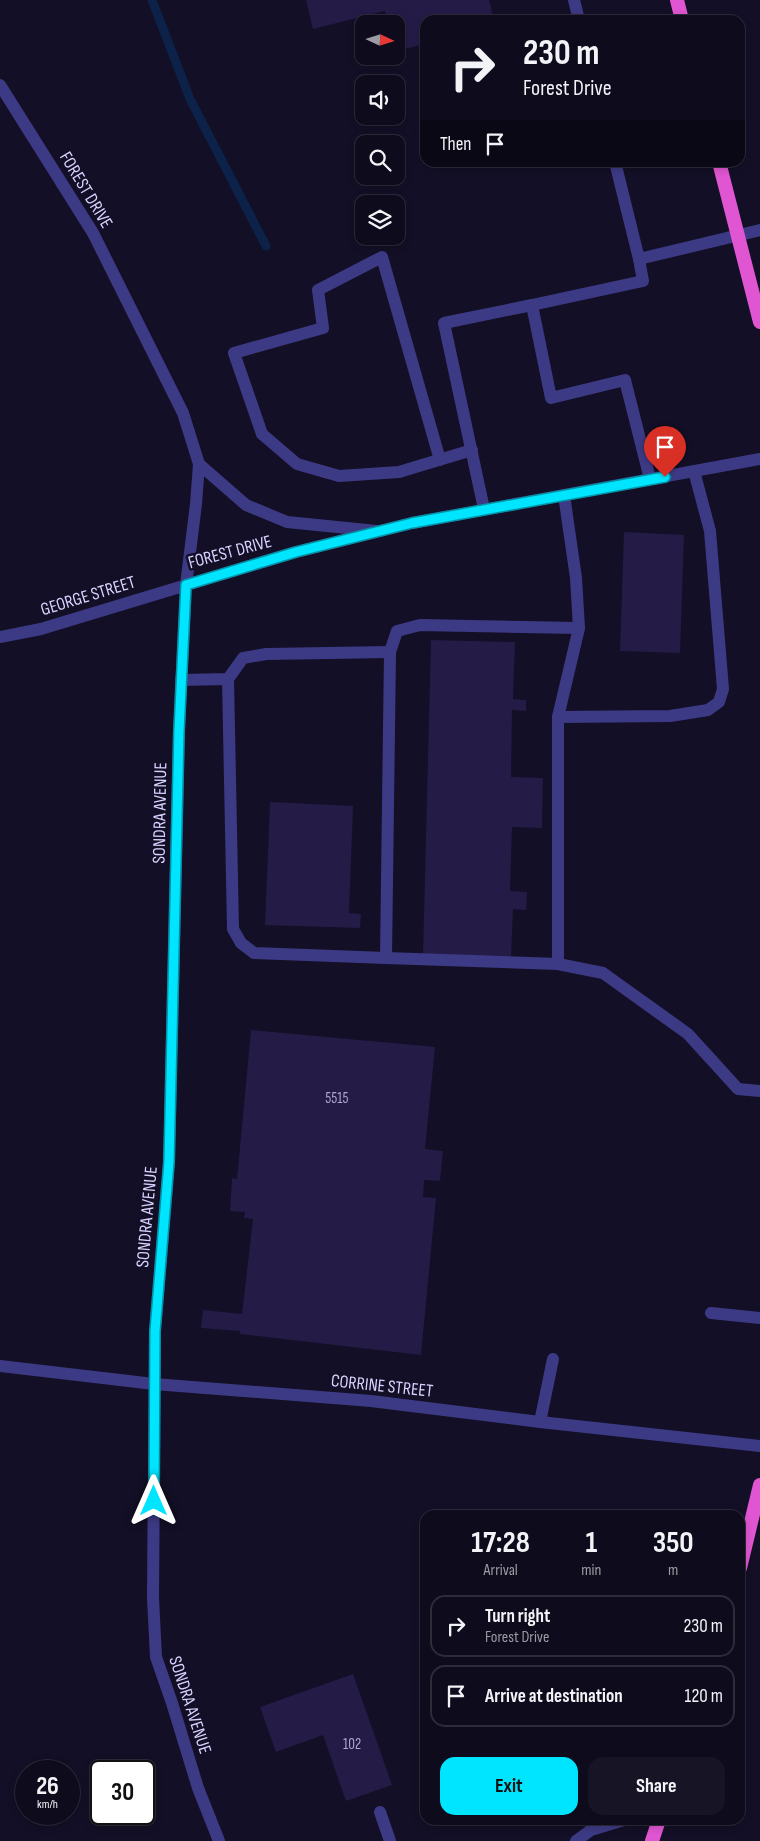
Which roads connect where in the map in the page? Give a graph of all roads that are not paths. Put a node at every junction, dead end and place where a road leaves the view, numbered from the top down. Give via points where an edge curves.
1 (574, 0) edge
2 (677, 0) edge
3 (578, 15) edge
4 (681, 15) edge
5 (2, 92) edge
6 (616, 167) edge
7 (720, 167) edge
8 (760, 230) edge
9 (739, 236) junction
10 (639, 259) junction
11 (532, 305) junction
12 (760, 322) edge
13 (472, 450) junction
14 (760, 459) edge
15 (440, 460) junction
16 (199, 464) junction
17 (694, 471) junction
18 (650, 479) junction
19 (564, 495) junction
20 (484, 510) junction
21 (380, 531) junction
22 (186, 585) junction
23 (579, 628) junction
24 (0, 637) edge
25 (390, 652) junction
26 (181, 680) junction
27 (228, 680) junction
28 (558, 717) junction
29 (386, 958) junction
30 (558, 964) junction
31 (760, 1091) edge
32 (711, 1313) dead end
33 (760, 1318) edge
34 (554, 1359) dead end
35 (0, 1366) edge
36 (154, 1384) junction
37 (540, 1422) junction
38 (760, 1446) edge
39 (760, 1485) edge
40 (745, 1547) edge
41 (380, 1812) dead end
42 (592, 1825) edge
43 (658, 1825) edge
44 (220, 1841) edge
45 (390, 1841) edge
46 (576, 1841) edge
47 (652, 1841) edge

1 - 3 street
2 - 4 highway
5 - 16 street, FOREST DRIVE via 93,233 183,413
6 - 10 street
7 - 9 highway
8 - 9 street
9 - 10 street
9 - 12 highway
10 - 11 street via 643,280
11 - 13 street via 444,322
11 - 18 street via 552,398 625,380
13 - 15 street
13 - 20 street
14 - 17 street, FOREST DRIVE
15 - 15 street via 399,472 338,476 297,464 262,434 234,353 323,328 318,290 382,257
16 - 21 street via 246,505 286,522
16 - 22 street, FOREST DRIVE
17 - 18 street, FOREST DRIVE
17 - 28 street via 710,531 723,689 719,702 708,710 670,716
18 - 19 street, FOREST DRIVE
19 - 20 street, FOREST DRIVE
19 - 23 street via 576,578
20 - 21 street, FOREST DRIVE
21 - 22 street, FOREST DRIVE
22 - 24 street, GEORGE STREET via 41,629
22 - 26 street, SONDRA AVENUE
23 - 25 street via 420,625 397,631
23 - 28 street
25 - 27 street via 266,654 243,658
25 - 29 street
26 - 27 street
26 - 36 street, SONDRA AVENUE via 169,1162 155,1331
27 - 29 street via 233,930 241,943 254,953
28 - 30 street
29 - 30 street
30 - 31 street via 604,973 688,1034 738,1089
32 - 33 street
34 - 37 street
35 - 36 street, CORRINE STREET
36 - 37 street, CORRINE STREET via 371,1401
36 - 44 street, SONDRA AVENUE via 153,1598 156,1657 198,1788
37 - 38 street, CORRINE STREET
39 - 40 highway
41 - 45 street
42 - 46 street
43 - 47 highway

